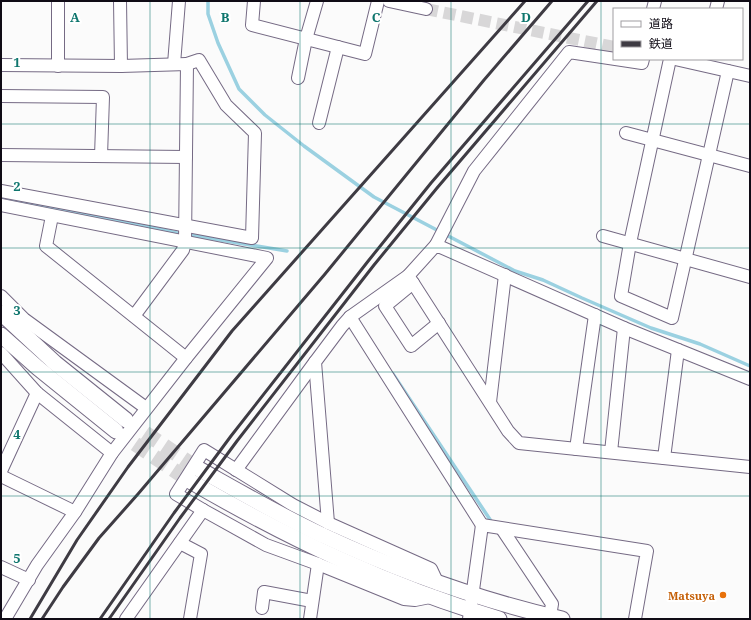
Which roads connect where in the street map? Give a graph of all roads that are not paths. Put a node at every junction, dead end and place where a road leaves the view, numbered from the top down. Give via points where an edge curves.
1 (58, 1) edge
2 (120, 1) edge
3 (179, 1) edge
4 (254, 1) edge
5 (317, 1) edge
6 (378, 1) edge
7 (389, 1) edge
8 (426, 9) tunnel mouth
9 (306, 39) junction
10 (338, 47) junction
11 (613, 59) edge
12 (622, 60) edge
13 (643, 60) edge
14 (670, 60) edge
15 (685, 60) edge
16 (704, 62) edge
17 (174, 64) junction
18 (187, 64) junction
19 (1, 65) edge
20 (58, 66) junction
21 (121, 66) junction
22 (728, 71) junction
23 (750, 76) edge
24 (298, 78) dead end
25 (1, 96) edge
26 (319, 123) dead end
27 (626, 133) dead end
28 (653, 140) junction
29 (1, 155) edge
30 (709, 155) junction
31 (101, 156) junction
32 (186, 157) junction
33 (750, 166) edge
34 (1, 192) edge
35 (1, 205) edge
36 (52, 216) junction
37 (186, 227) junction
38 (603, 236) dead end
39 (185, 242) junction
40 (630, 243) junction
41 (436, 245) junction
42 (686, 259) junction
43 (504, 275) junction
44 (750, 277) edge
45 (411, 280) junction
46 (1, 296) edge
47 (1, 313) edge
48 (595, 315) junction
49 (134, 316) junction
50 (350, 317) junction
51 (439, 323) junction
52 (624, 328) junction
53 (1, 335) edge
54 (678, 350) junction
55 (1, 354) edge
56 (186, 358) junction
57 (315, 362) junction
58 (750, 379) edge
59 (37, 393) junction
60 (490, 402) junction
61 (146, 408) junction
62 (126, 420) tunnel mouth
63 (116, 431) tunnel mouth
64 (576, 449) junction
65 (611, 452) junction
66 (112, 454) junction
67 (664, 458) junction
68 (750, 467) edge
69 (197, 468) tunnel mouth
70 (1, 470) edge
71 (236, 470) junction
72 (1, 476) edge
73 (190, 481) tunnel mouth
74 (203, 510) junction
75 (75, 512) junction
76 (328, 523) junction
77 (494, 527) junction
78 (180, 543) junction
79 (318, 564) junction
80 (1, 567) edge
81 (29, 580) junction
82 (438, 584) junction
83 (472, 594) junction
84 (430, 597) junction
85 (312, 601) junction
86 (262, 608) dead end
87 (469, 615) edge
88 (556, 618) edge
89 (5, 619) edge
90 (126, 619) edge
91 (190, 619) edge
92 (310, 619) edge
93 (499, 619) edge
94 (636, 619) edge

1 - 20 street
2 - 21 street
3 - 17 street
4 - 9 street via 252,25
5 - 9 street
6 - 10 street via 365,54
7 - 8 street
9 - 10 street
9 - 24 street
10 - 26 street
11 - 41 street via 569,52 474,172
12 - 13 street via 642,63
14 - 28 street
15 - 16 street
16 - 22 street
17 - 18 street
17 - 21 street
18 - 32 street
18 - 37 street via 199,60 226,104 255,133 252,238
19 - 20 street
20 - 21 street
22 - 23 street
22 - 30 street
25 - 31 street via 103,97
27 - 28 street
28 - 30 street
28 - 40 street
29 - 31 street
30 - 33 street
30 - 42 street
31 - 32 street
32 - 37 street
34 - 37 street
35 - 36 street
36 - 39 street
36 - 49 street via 46,246
37 - 39 street
38 - 40 street
39 - 49 street via 183,250
39 - 56 street via 267,258
40 - 42 street
40 - 42 street via 621,296 672,318
41 - 43 street
41 - 45 street
42 - 44 street
43 - 48 street
43 - 60 street
45 - 50 street
45 - 51 street
45 - 51 street via 385,306 411,346
46 - 61 street via 24,318
47 - 62 street via 55,363
48 - 52 street
48 - 64 street
49 - 56 street
50 - 57 street
50 - 77 street
51 - 60 street
52 - 54 street
52 - 65 street
53 - 63 street
54 - 58 street
54 - 67 street
55 - 59 street
56 - 61 street
57 - 71 street
57 - 76 street
59 - 66 street
59 - 70 street
60 - 64 street via 508,431 519,443
61 - 66 street
64 - 65 street
65 - 67 street
66 - 75 street
67 - 68 street
69 - 82 street via 321,535
71 - 74 street via 204,450 176,494
71 - 76 street
72 - 75 street
73 - 84 street via 323,552
74 - 78 street
74 - 79 street via 266,545
75 - 81 street
76 - 82 street via 431,570
77 - 83 street
77 - 88 street via 552,604
77 - 94 street via 647,550
78 - 90 street
78 - 91 street via 201,554
79 - 84 street via 404,598 415,600
79 - 85 street
80 - 81 street
81 - 89 street
82 - 83 street
83 - 87 street
83 - 88 street
84 - 87 street
85 - 86 street via 264,592
85 - 92 street
87 - 93 street

